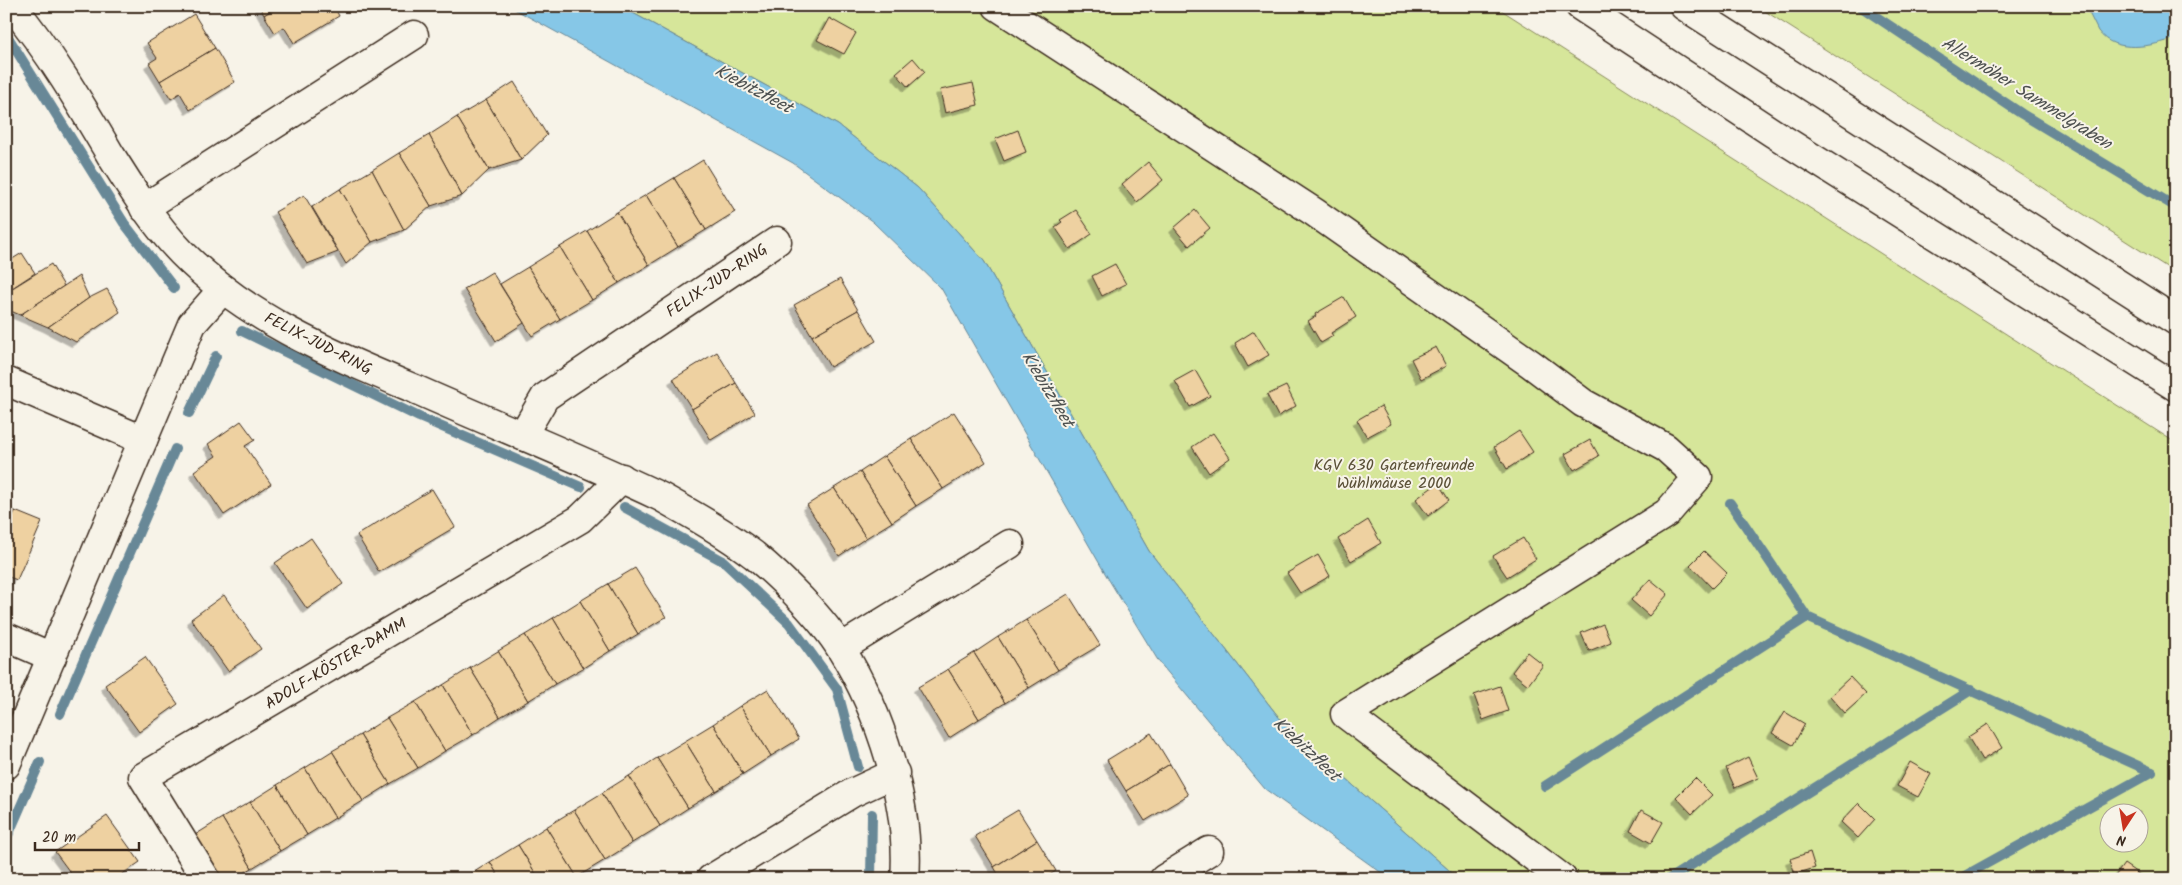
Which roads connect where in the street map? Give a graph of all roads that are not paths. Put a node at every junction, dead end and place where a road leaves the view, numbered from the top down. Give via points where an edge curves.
1 (12, 6) edge
2 (998, 6) edge
3 (1580, 6) edge
4 (1684, 6) edge
5 (414, 35) dead end
6 (144, 208) junction
7 (777, 241) dead end
8 (223, 289) junction
9 (2176, 321) edge
10 (6, 381) edge
11 (2176, 387) edge
12 (522, 436) junction
13 (143, 440) junction
14 (622, 478) junction
15 (1010, 544) dead end
16 (6, 637) edge
17 (841, 648) junction
18 (52, 657) junction
19 (6, 765) edge
20 (895, 773) junction
21 (1209, 851) dead end
22 (206, 879) edge
23 (711, 879) edge
24 (906, 879) edge
25 (1164, 879) edge
26 (1563, 879) edge

1 - 6 main road, FELIX-JUD-RING via 66,82
2 - 26 main road via 1314,212 1583,403 1666,448 1698,477 1667,513 1345,714
3 - 11 main road via 1773,133
4 - 9 main road
5 - 6 main road
6 - 8 main road, FELIX-JUD-RING via 182,252
7 - 12 main road, FELIX-JUD-RING via 544,398
8 - 12 main road, FELIX-JUD-RING via 273,324 331,353
8 - 13 main road via 192,324
10 - 13 main road
12 - 14 main road, FELIX-JUD-RING
13 - 18 main road
14 - 17 main road, FELIX-JUD-RING via 704,521 754,556 800,599
14 - 22 main road, ADOLF-KÖSTER-DAMM via 580,519 144,777
15 - 17 main road
16 - 18 main road
17 - 20 main road, FELIX-JUD-RING via 872,712
18 - 19 main road
20 - 23 main road via 852,793
20 - 24 main road, FELIX-JUD-RING via 902,814
21 - 25 main road

